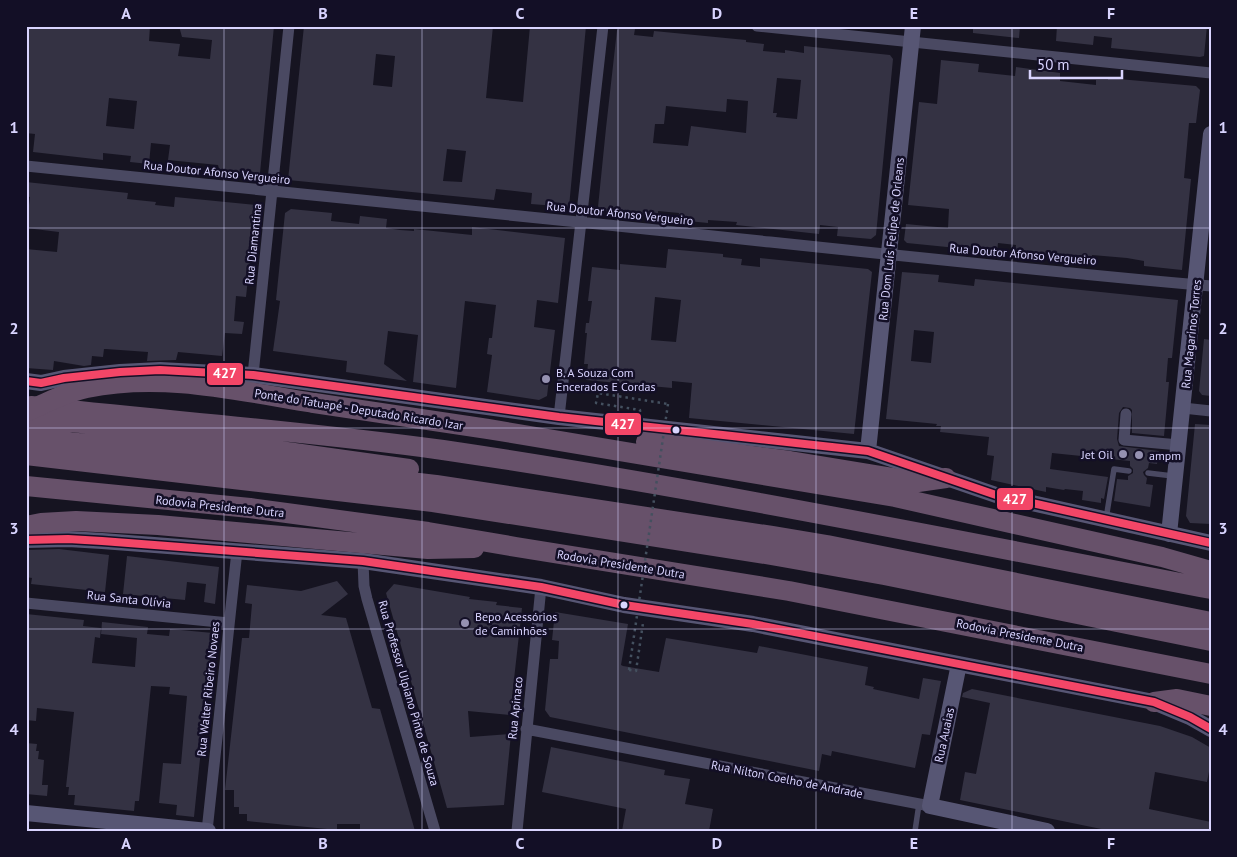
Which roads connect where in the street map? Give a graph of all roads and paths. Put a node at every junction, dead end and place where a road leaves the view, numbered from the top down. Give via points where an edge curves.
1 (290, 26) edge
2 (603, 26) edge
3 (757, 26) edge
4 (912, 34) edge
5 (1211, 73) edge
6 (1211, 134) edge
7 (26, 166) edge
8 (272, 192) junction
9 (580, 222) junction
10 (889, 256) junction
11 (1203, 286) edge
12 (253, 375) junction
13 (26, 381) edge
14 (26, 405) edge
15 (1183, 408) junction
16 (640, 410) dead end
17 (1211, 411) edge
18 (26, 412) edge
19 (1126, 414) dead end
20 (559, 417) junction
21 (26, 426) edge
22 (488, 429) junction
23 (26, 436) edge
24 (1179, 445) junction
25 (868, 452) junction
26 (26, 455) edge
27 (1129, 471) dead end
28 (1148, 473) dead end
29 (1175, 476) junction
30 (946, 478) junction
31 (26, 486) edge
32 (625, 513) junction
33 (1106, 520) junction
34 (26, 526) edge
35 (1169, 534) junction
36 (26, 540) edge
37 (1211, 542) edge
38 (516, 547) junction
39 (237, 551) junction
40 (363, 561) junction
41 (1211, 571) edge
42 (541, 587) junction
43 (1211, 589) edge
44 (26, 603) edge
45 (644, 621) dead end
46 (1211, 622) edge
47 (229, 623) junction
48 (1211, 641) edge
49 (959, 664) junction
50 (1211, 674) edge
51 (1154, 702) junction
52 (1211, 706) edge
53 (526, 729) junction
54 (1211, 729) edge
55 (924, 805) junction
56 (26, 813) edge
57 (86, 825) edge
58 (207, 831) edge
59 (435, 831) edge
60 (517, 831) edge
61 (915, 831) edge
62 (1048, 831) edge

1 - 8 street, Rua Diamantina
2 - 9 street
3 - 4 street
4 - 5 street
4 - 10 main road, Rua Dom Luís Felipe de Orleans
6 - 11 main road, Rua Magarinos Torres
7 - 8 street, Rua Doutor Afonso Vergueiro
8 - 9 street, Rua Doutor Afonso Vergueiro
8 - 12 street, Rua Diamantina
9 - 10 street, Rua Doutor Afonso Vergueiro
9 - 20 street
10 - 11 street, Rua Doutor Afonso Vergueiro
10 - 25 main road, Rua Dom Luís Felipe de Orleans
11 - 15 main road, Rua Magarinos Torres
12 - 13 main road via 160,370 41,383
12 - 20 main road
14 - 43 highway via 441,450 760,502
15 - 17 street
15 - 24 main road, Rua Magarinos Torres
16 - 45 path, bridge via 596,403 598,393 668,404 629,670 636,671
18 - 22 highway, Ponte do Tatuapé - Deputado Ricardo Izar, bridge via 85,388 155,380
19 - 24 street via 1124,440
20 - 25 main road
21 - 32 highway via 74,422 347,459 586,495
22 - 30 highway via 564,431 790,461 918,482
22 - 41 highway via 896,497
23 - 32 highway via 436,485
24 - 29 main road, Rua Magarinos Torres
25 - 30 main road
26 - 48 highway via 433,502 778,556
27 - 33 lane via 1114,469
28 - 29 lane
29 - 35 main road, Rua Magarinos Torres
30 - 33 main road via 996,495
31 - 38 highway, Rodovia Presidente Dutra via 250,508
32 - 46 highway via 827,545
33 - 35 main road
34 - 38 highway via 76,521 158,525 428,549
35 - 37 main road
36 - 39 main road via 68,539
38 - 50 highway, Rodovia Presidente Dutra via 789,591
39 - 40 main road
39 - 47 street, Rua Walter Ribeiro Novaes
40 - 42 main road
40 - 59 street, Rua Professor Ulpiano Pinto de Souza via 367,598
42 - 49 main road via 624,605 752,624
42 - 53 street, Rua Apinaco
44 - 47 street, Rua Santa Olívia
47 - 58 street, Rua Walter Ribeiro Novaes
49 - 51 main road
49 - 55 main road, Rua Auaias
51 - 52 highway via 1177,700
51 - 54 main road
53 - 55 street, Rua Nílton Coelho de Andrade
53 - 60 street, Rua Apinaco
55 - 61 lane
55 - 62 main road, Rua Nílton Coelho de Andrade
56 - 57 main road
57 - 58 main road

